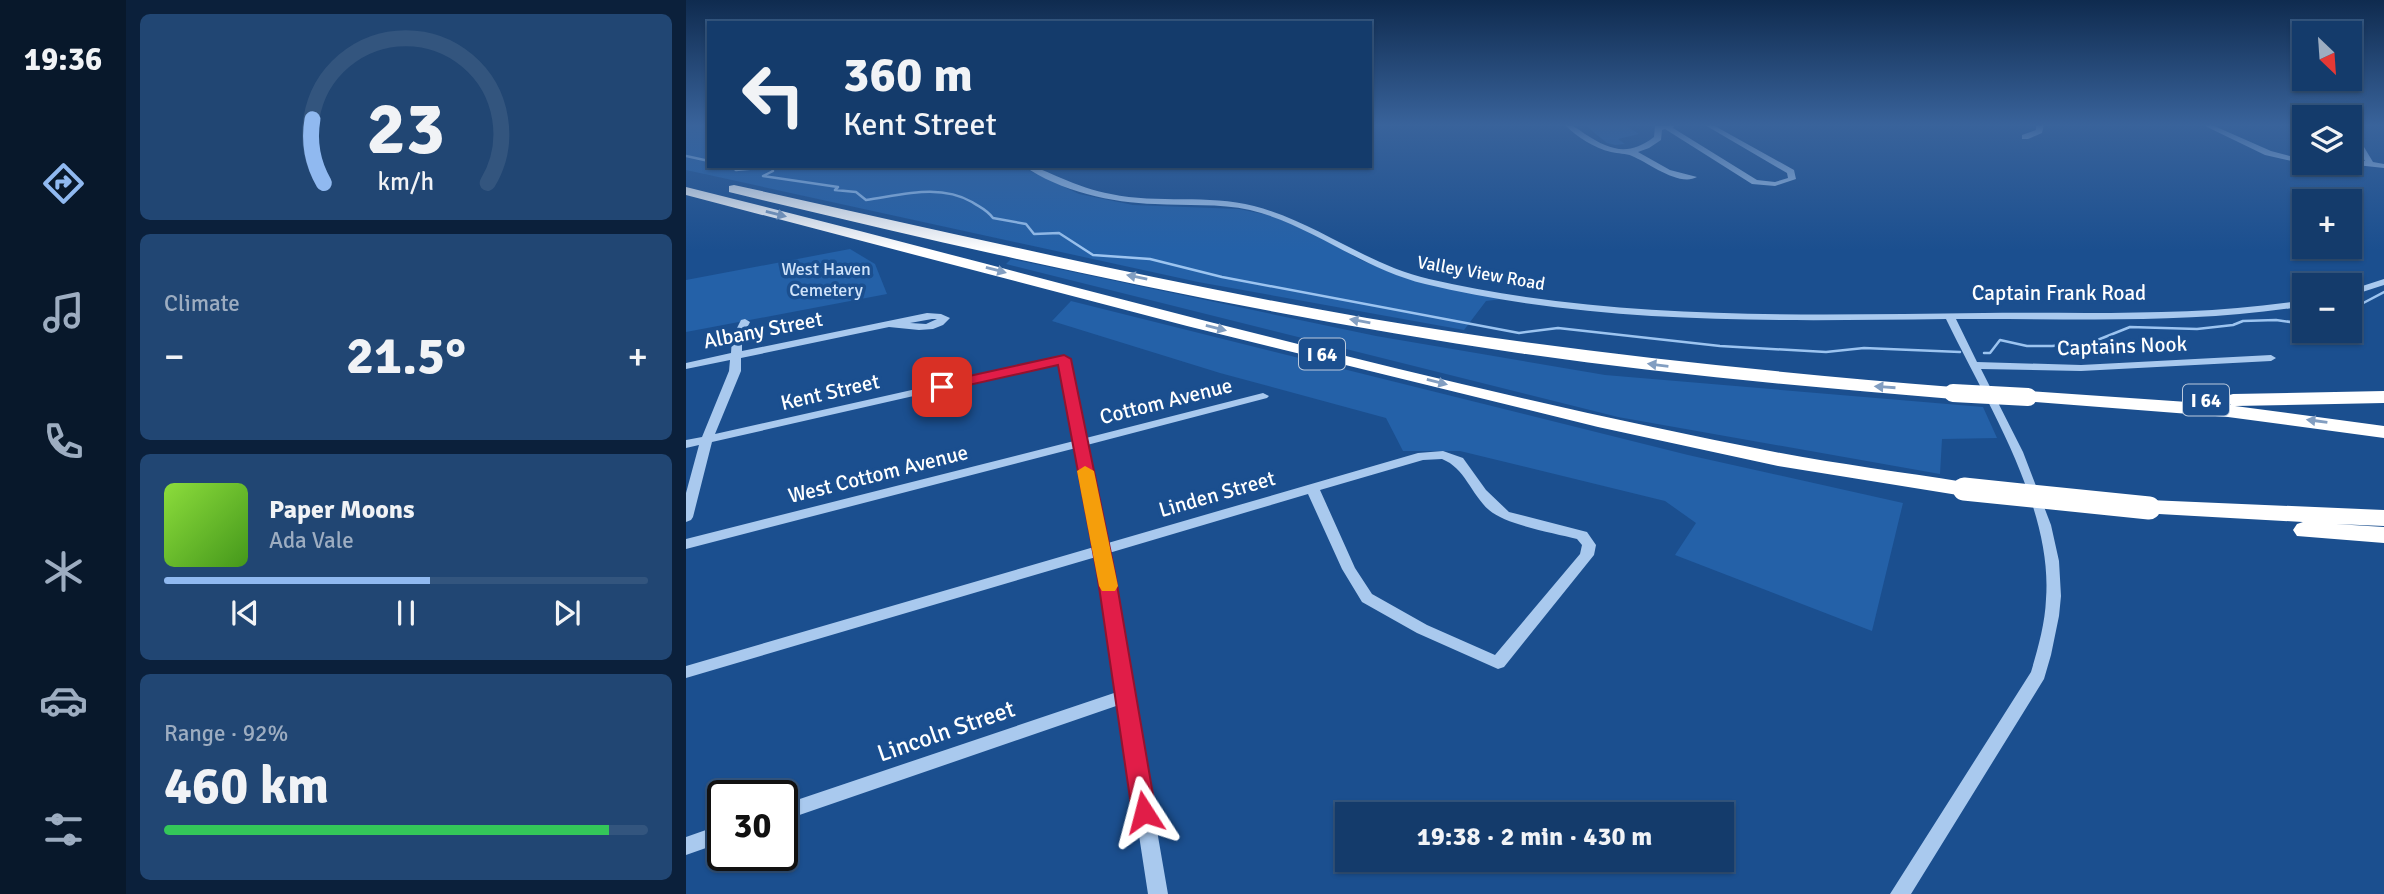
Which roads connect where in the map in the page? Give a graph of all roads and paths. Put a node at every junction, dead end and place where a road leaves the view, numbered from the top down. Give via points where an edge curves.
1 (1659, 167) edge
2 (1732, 167) edge
3 (1782, 167) edge
4 (1032, 168) edge
5 (1693, 177) dead end
6 (686, 178) edge
7 (686, 191) edge
8 (2384, 282) edge
9 (2362, 289) edge
10 (2292, 305) edge
11 (1949, 316) junction
12 (745, 322) dead end
13 (890, 324) dead end
14 (736, 356) junction
15 (2271, 358) dead end
16 (1973, 365) junction
17 (686, 366) edge
18 (1263, 396) dead end
19 (2028, 397) junction
20 (2384, 397) edge
21 (2384, 432) edge
22 (707, 439) junction
23 (686, 444) edge
24 (1080, 444) junction
25 (1312, 488) junction
26 (2151, 512) junction
27 (686, 517) edge
28 (2384, 518) edge
29 (2384, 535) edge
30 (686, 544) edge
31 (1102, 550) junction
32 (1498, 663) joint
33 (686, 672) edge
34 (1126, 696) junction
35 (798, 808) edge
36 (707, 839) edge
37 (686, 846) edge
38 (1155, 893) edge
39 (1900, 894) edge

1 - 5 street via 1671,175
2 - 3 street via 1755,182 1775,184 1792,179 1791,172
4 - 11 street, Valley View Road via 1074,187 1117,198 1253,209 1300,225 1397,273 1465,289 1695,316
19 -> 6 highway, I 64, bridge via 1735,374 1423,332 1225,295
7 -> 26 highway, I 64, bridge via 1203,325 1731,451 1964,489
8 - 9 street
10 - 11 street, Captain Frank Road via 2192,314
11 - 16 street, Captain Frank Road
12 - 14 street via 737,338
13 - 14 street, Albany Street
14 - 17 street, Albany Street
14 - 22 street via 735,371
15 - 16 street, Captains Nook via 2081,368
16 - 39 street, Captain Frank Road via 2004,420 2048,541 2054,597 2048,642 2038,674
18 - 24 street, Cottom Avenue
19 - 20 highway, I 64
21 -> 19 highway via 2239,412
22 - 23 street, Kent Street
22 - 24 street, Kent Street via 1064,359
22 - 27 street
24 - 30 street, West Cottom Avenue
24 - 31 street
25 - 31 street, Linden Street
25 - 32 street via 1367,598
25 - 32 street, Linden Street via 1443,454 1459,461 1481,493 1505,515 1582,535 1589,545 1587,555
26 - 28 highway
26 - 29 highway via 2222,525
31 - 33 street, Linden Street
31 - 34 street
34 - 35 street, Lincoln Street
34 - 38 street
36 - 37 street

